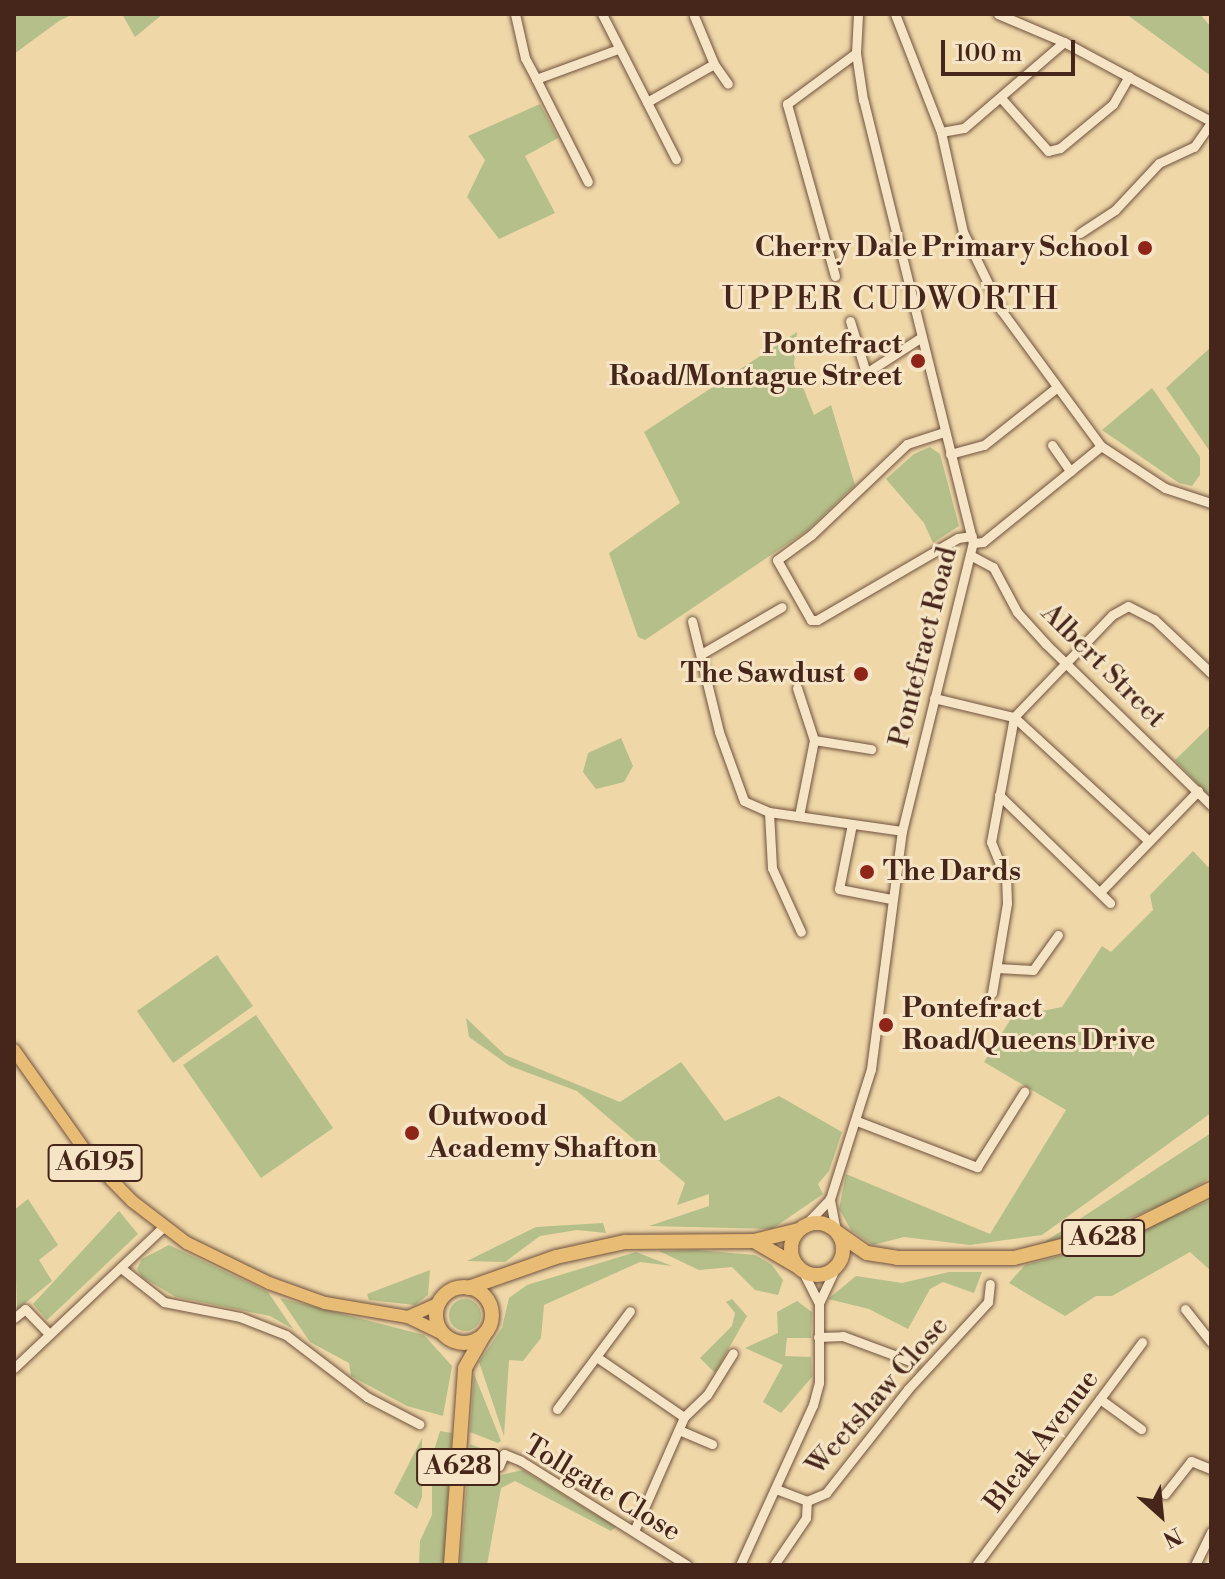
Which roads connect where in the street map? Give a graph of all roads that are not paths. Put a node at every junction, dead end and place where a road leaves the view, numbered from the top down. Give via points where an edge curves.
1 (515, 14) edge
2 (602, 14) edge
3 (858, 14) edge
4 (895, 14) edge
5 (998, 14) edge
6 (694, 16) dead end
7 (1064, 42) junction
8 (618, 49) junction
9 (856, 53) junction
10 (714, 64) junction
11 (1129, 76) junction
12 (536, 79) junction
13 (728, 84) dead end
14 (1001, 98) junction
15 (647, 102) junction
16 (1211, 122) edge
17 (941, 132) junction
18 (676, 159) dead end
19 (588, 182) dead end
20 (1080, 233) dead end
21 (835, 276) dead end
22 (850, 321) dead end
23 (920, 338) junction
24 (1056, 388) junction
25 (944, 432) junction
26 (1052, 445) dead end
27 (1101, 446) junction
28 (950, 454) junction
29 (1070, 471) junction
30 (1211, 503) edge
31 (972, 540) junction
32 (970, 555) junction
33 (782, 607) dead end
34 (692, 621) dead end
35 (703, 653) junction
36 (1065, 662) junction
37 (1211, 673) edge
38 (797, 688) dead end
39 (934, 698) junction
40 (1014, 717) junction
41 (814, 740) junction
42 (871, 749) dead end
43 (1198, 791) junction
44 (999, 795) junction
45 (1211, 805) edge
46 (769, 812) junction
47 (799, 816) junction
48 (852, 824) junction
49 (902, 831) junction
50 (1149, 841) junction
51 (1100, 892) junction
52 (891, 899) junction
53 (1110, 903) dead end
54 (801, 932) dead end
55 (1058, 935) dead end
56 (997, 968) junction
57 (992, 993) dead end
58 (14, 1050) edge
59 (1024, 1092) dead end
60 (857, 1121) junction
61 (1211, 1189) edge
62 (830, 1199) junction
63 (163, 1227) junction
64 (801, 1228) junction
65 (837, 1232) junction
66 (754, 1241) junction
67 (867, 1253) junction
68 (836, 1267) junction
69 (121, 1268) junction
70 (800, 1268) junction
71 (512, 1273) junction
72 (990, 1284) dead end
73 (468, 1288) junction
74 (439, 1303) junction
75 (819, 1303) junction
76 (1185, 1309) dead end
77 (491, 1310) junction
78 (630, 1311) dead end
79 (408, 1317) junction
80 (14, 1318) edge
81 (485, 1333) junction
82 (49, 1334) junction
83 (447, 1337) junction
84 (818, 1337) junction
85 (1142, 1342) dead end
86 (1211, 1342) edge
87 (733, 1353) dead end
88 (598, 1358) junction
89 (913, 1362) dead end
90 (14, 1368) edge
91 (465, 1368) junction
92 (1100, 1399) junction
93 (557, 1409) dead end
94 (684, 1417) junction
95 (419, 1424) dead end
96 (1141, 1429) dead end
97 (679, 1430) junction
98 (712, 1444) dead end
99 (499, 1466) dead end
100 (1211, 1469) edge
101 (776, 1489) junction
102 (1165, 1494) dead end
103 (807, 1501) junction
104 (634, 1531) junction
105 (1211, 1532) edge
106 (451, 1565) edge
107 (687, 1565) edge
108 (740, 1565) edge
109 (774, 1565) edge
110 (976, 1565) edge
111 (1195, 1565) edge

1 - 12 street via 525,58
2 - 8 street
3 - 9 street, Pontefract Road
4 - 17 street
5 - 7 street
6 - 10 street
7 - 11 street
7 - 14 street
8 - 12 street
8 - 15 street
9 - 21 street via 787,104
9 - 23 street, Pontefract Road
10 - 13 street
10 - 15 street
11 - 14 street via 1113,104 1060,148 1048,151
11 - 16 street
12 - 19 street
14 - 17 street via 964,128
15 - 18 street
16 - 20 street via 1194,147 1159,163 1115,210
17 - 24 street via 963,232 1001,310
22 - 23 street via 866,373
23 - 25 street, Pontefract Road
24 - 27 street
24 - 28 street via 984,445
25 - 28 street, Pontefract Road
25 - 31 street via 907,444 777,560 807,613 817,620 958,538
26 - 29 street
27 - 29 street
27 - 30 street via 1165,488
28 - 31 street, Pontefract Road
29 - 31 street via 983,542
31 - 32 street, Pontefract Road
32 - 36 street, Albert Street via 993,567 1022,618
32 - 39 street, Pontefract Road
33 - 35 street
34 - 35 street
35 - 46 street via 719,732 744,801
36 - 37 street via 1119,609 1136,607
36 - 40 street
36 - 43 street, Albert Street
38 - 41 street
39 - 40 street
39 - 49 street, Pontefract Road
40 - 44 street
40 - 50 street
41 - 42 street
41 - 47 street
43 - 45 street, Albert Street
43 - 50 street
44 - 51 street
44 - 56 street via 991,842 1006,879 1007,903
46 - 47 street
46 - 54 street via 772,868
47 - 48 street
48 - 49 street
48 - 52 street via 839,889
49 - 52 street, Pontefract Road
50 - 51 street
51 - 53 street
52 - 60 street, Pontefract Road via 882,1002
55 - 56 street via 1033,970
56 - 57 street
58 - 63 main road, A6195 via 92,1160
59 - 60 street via 977,1167
60 - 62 street, Pontefract Road
61 - 67 highway, A628 via 1130,1229 1047,1252 959,1261
62 - 64 street, Pontefract Road
62 - 65 street, Pontefract Road
63 - 69 street
63 - 79 main road, A6195 via 269,1283 325,1303
64 - 65 highway, A628 via 821,1223
64 - 66 highway, A628
64 - 70 highway via 791,1244
65 - 67 highway, A628
65 - 68 highway via 843,1246
66 - 70 highway, A628
66 - 71 highway, A628 via 685,1237 625,1242
67 - 68 highway, A628
68 - 70 highway, A628 via 819,1275
68 - 75 street
69 - 82 street
69 - 95 street via 164,1302 240,1317 286,1335 367,1397
70 - 75 street
71 - 73 highway, A628
71 - 77 highway, A628
72 - 103 street, Weetshaw Close via 988,1302 908,1389 826,1493
73 - 74 highway, A628 via 451,1291
73 - 77 highway via 484,1295
74 - 79 main road
74 - 83 highway via 438,1323
75 - 84 street
76 - 86 street
77 - 81 highway, A628
78 - 88 street
79 - 83 main road, A6195
80 - 82 street via 25,1309
81 - 83 highway via 472,1342
81 - 91 highway, A628
82 - 90 street
83 - 91 highway
84 - 89 street via 843,1336
84 - 101 street via 819,1383 813,1405
85 - 92 street, Bleak Avenue
87 - 94 street via 707,1395
88 - 93 street
88 - 94 street
91 - 106 highway, A628
92 - 96 street
92 - 110 street, Bleak Avenue
94 - 97 street
97 - 98 street
97 - 104 street
99 - 104 street, Tollgate Close via 504,1454 521,1461
100 - 102 street via 1191,1461
101 - 103 street, Weetshaw Close
101 - 108 street
103 - 109 street via 806,1518
104 - 107 street, Tollgate Close
105 - 111 street

